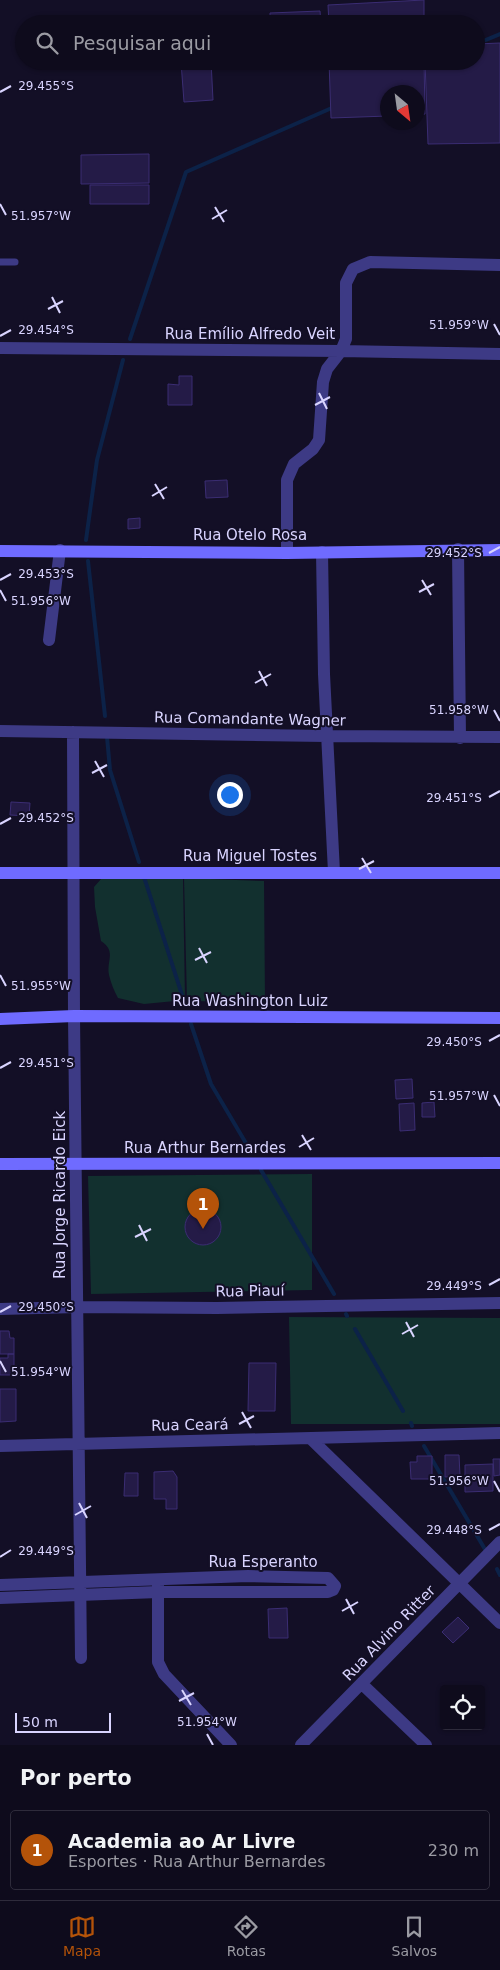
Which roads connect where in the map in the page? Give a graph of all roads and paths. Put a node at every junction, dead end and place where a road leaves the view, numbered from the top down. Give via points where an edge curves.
1 (0, 262) edge
2 (15, 262) dead end
3 (500, 265) edge
4 (0, 348) edge
5 (341, 351) junction
6 (500, 354) edge
7 (458, 549) junction
8 (60, 550) junction
9 (500, 550) edge
10 (0, 551) edge
11 (322, 552) junction
12 (287, 553) junction
13 (49, 640) dead end
14 (0, 730) edge
15 (74, 732) junction
16 (326, 736) junction
17 (500, 737) edge
18 (460, 738) junction
19 (75, 872) junction
20 (334, 872) junction
21 (0, 873) edge
22 (500, 873) edge
23 (74, 1016) junction
24 (500, 1018) edge
25 (0, 1019) edge
26 (500, 1163) edge
27 (0, 1164) edge
28 (76, 1165) junction
29 (500, 1303) edge
30 (77, 1307) junction
31 (0, 1310) edge
32 (500, 1433) edge
33 (312, 1439) junction
34 (79, 1444) junction
35 (0, 1446) edge
36 (500, 1542) edge
37 (248, 1576) junction
38 (80, 1582) junction
39 (459, 1583) junction
40 (0, 1585) edge
41 (158, 1586) junction
42 (249, 1591) junction
43 (80, 1595) junction
44 (0, 1598) edge
45 (500, 1623) edge
46 (81, 1658) dead end
47 (362, 1684) junction
48 (231, 1745) edge
49 (301, 1745) edge
50 (426, 1745) edge

1 - 2 lane
3 - 5 street via 370,262 353,269 346,283 346,338
4 - 5 street, Rua Emílio Alfredo Veit
5 - 6 street, Rua Emílio Alfredo Veit
5 - 12 street via 327,369 323,382 319,440 313,450 294,464 287,480
7 - 9 street, Rua Otelo Rosa
7 - 11 street, Rua Otelo Rosa
7 - 18 street
8 - 10 street, Rua Otelo Rosa
8 - 12 street, Rua Otelo Rosa
8 - 13 street
11 - 12 street, Rua Otelo Rosa
11 - 16 street
14 - 15 street, Rua Comandante Wagner
15 - 16 street, Rua Comandante Wagner
15 - 19 street, Rua Jorge Ricardo Eick
16 - 18 street, Rua Comandante Wagner
16 - 20 street
17 - 18 street, Rua Comandante Wagner
19 - 20 street, Rua Miguel Tostes
19 - 21 street, Rua Miguel Tostes
19 - 23 street, Rua Jorge Ricardo Eick
20 - 22 street, Rua Miguel Tostes
23 - 24 street, Rua Washington Luiz
23 - 25 street, Rua Washington Luiz
23 - 28 street, Rua Jorge Ricardo Eick
26 - 28 street, Rua Arthur Bernardes
27 - 28 street, Rua Arthur Bernardes
28 - 30 street, Rua Jorge Ricardo Eick
29 - 30 street, Rua Piauí
30 - 31 street, Rua Piauí
30 - 34 street, Rua Jorge Ricardo Eick
32 - 33 street, Rua Ceará
33 - 34 street, Rua Ceará
33 - 39 street
34 - 35 street, Rua Ceará
34 - 38 street, Rua Jorge Ricardo Eick
36 - 39 street, Rua Alvino Ritter
37 - 41 street, Rua Esperanto
37 - 42 street
37 - 42 street, Rua Esperanto via 328,1578 335,1586 328,1592
38 - 40 street, Rua Esperanto
38 - 41 street, Rua Esperanto
38 - 43 street, Rua Jorge Ricardo Eick
39 - 45 street
39 - 47 street, Rua Alvino Ritter
41 - 42 street, Rua Esperanto
41 - 43 street, Rua Esperanto
41 - 48 street via 158,1662 164,1674
43 - 44 street, Rua Esperanto
43 - 46 street, Rua Jorge Ricardo Eick
47 - 49 street, Rua Alvino Ritter
47 - 50 street

